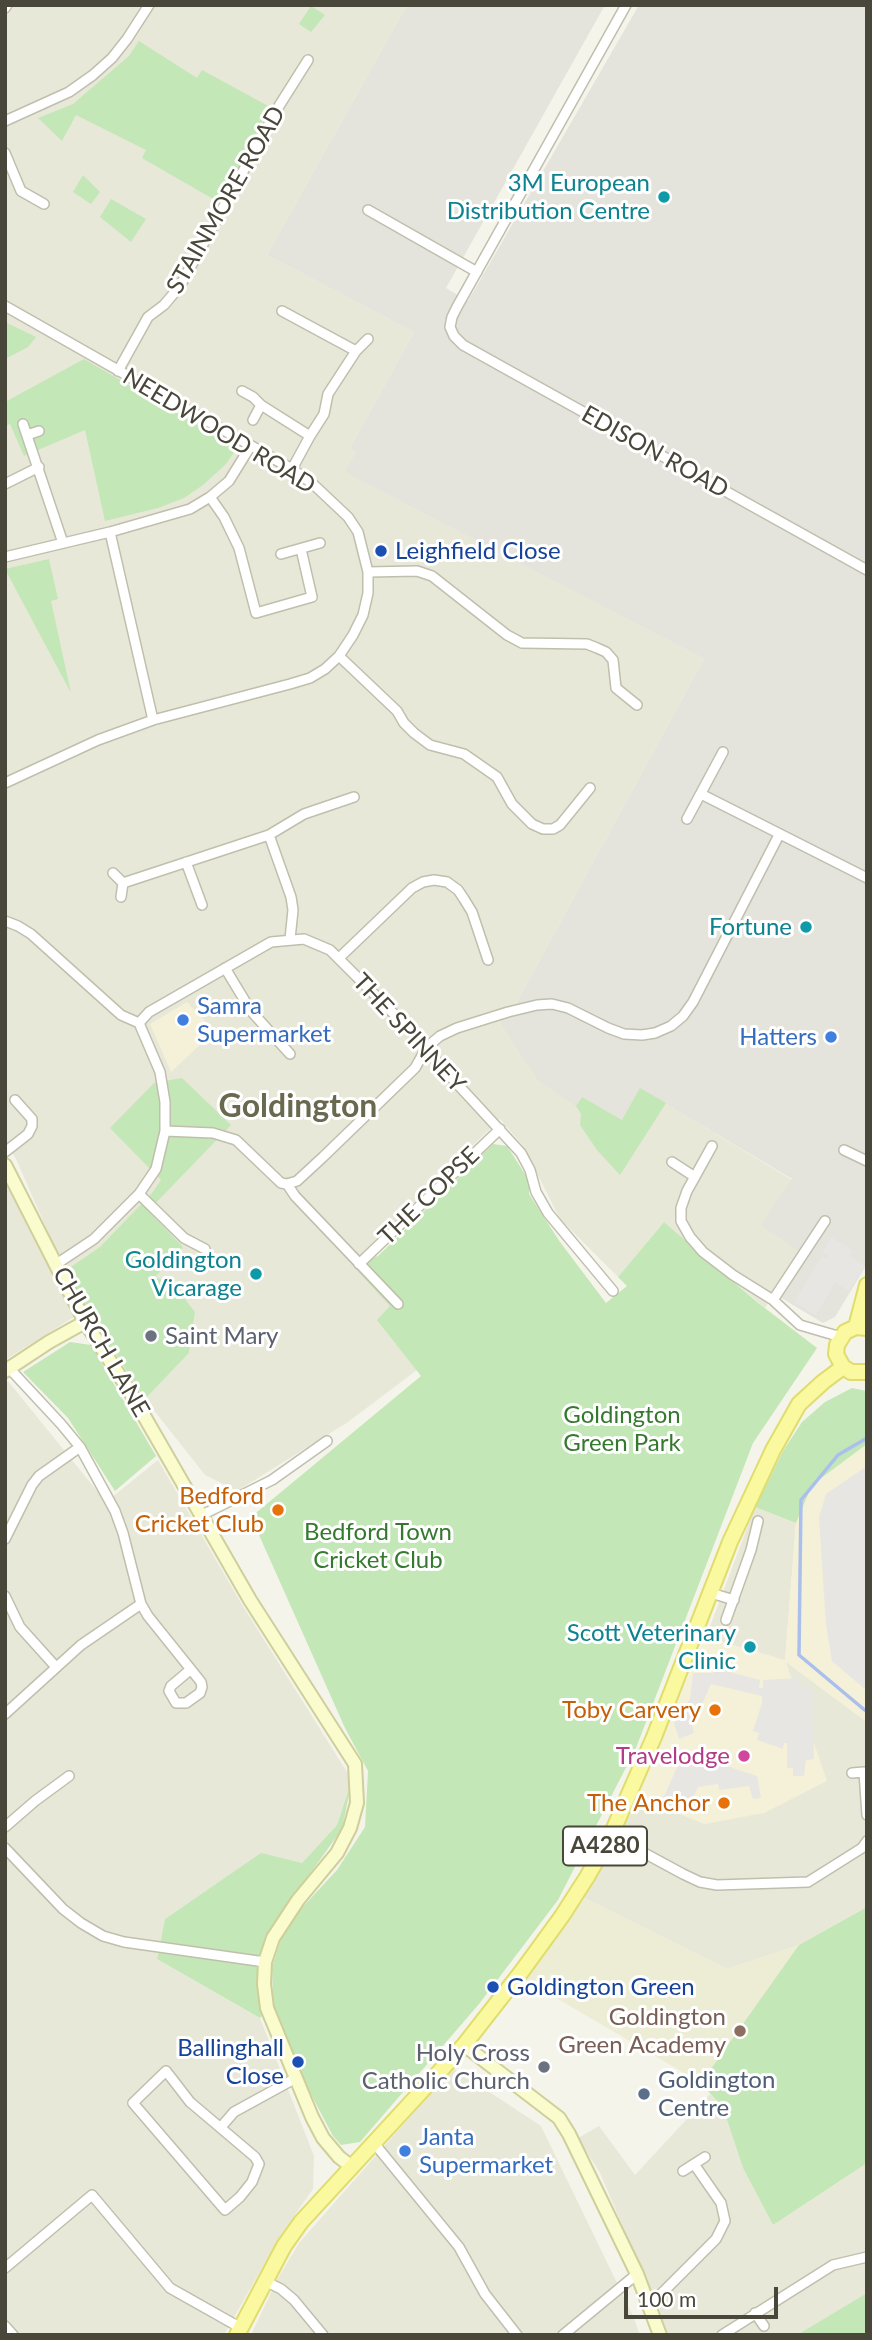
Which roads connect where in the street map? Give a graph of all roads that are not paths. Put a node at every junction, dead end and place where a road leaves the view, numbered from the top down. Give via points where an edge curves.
1 (149, 5) edge
2 (626, 5) edge
3 (308, 60) dead end
4 (5, 121) edge
5 (5, 153) edge
6 (44, 204) dead end
7 (368, 210) dead end
8 (477, 272) junction
9 (5, 306) edge
10 (282, 311) dead end
11 (368, 339) dead end
12 (356, 351) junction
13 (118, 371) junction
14 (242, 391) dead end
15 (261, 405) junction
16 (253, 420) dead end
17 (23, 424) dead end
18 (39, 430) dead end
19 (27, 435) junction
20 (310, 436) junction
21 (250, 447) junction
22 (39, 467) junction
23 (292, 469) junction
24 (5, 484) edge
25 (211, 497) junction
26 (110, 532) junction
27 (63, 543) junction
28 (320, 543) dead end
29 (301, 548) junction
30 (281, 554) dead end
31 (5, 557) edge
32 (867, 570) edge
33 (368, 572) junction
34 (339, 656) junction
35 (637, 705) dead end
36 (153, 720) junction
37 (723, 752) dead end
38 (5, 783) edge
39 (590, 788) dead end
40 (701, 794) junction
41 (354, 797) dead end
42 (687, 819) dead end
43 (269, 835) junction
44 (779, 835) junction
45 (186, 862) junction
46 (113, 873) dead end
47 (867, 878) edge
48 (123, 883) junction
49 (121, 897) dead end
50 (202, 905) dead end
51 (5, 921) edge
52 (290, 939) junction
53 (339, 958) junction
54 (488, 960) dead end
55 (225, 968) junction
56 (139, 1023) junction
57 (427, 1047) junction
58 (290, 1054) dead end
59 (15, 1100) dead end
60 (500, 1129) junction
61 (165, 1130) junction
62 (712, 1146) dead end
63 (844, 1150) dead end
64 (5, 1152) edge
65 (867, 1161) edge
66 (672, 1162) dead end
67 (5, 1165) edge
68 (695, 1177) junction
69 (287, 1184) junction
70 (139, 1194) junction
71 (825, 1220) dead end
72 (205, 1249) dead end
73 (359, 1264) junction
74 (55, 1265) junction
75 (867, 1285) edge
76 (612, 1291) dead end
77 (773, 1300) junction
78 (398, 1304) dead end
79 (85, 1322) junction
80 (861, 1328) edge
81 (841, 1337) junction
82 (843, 1367) junction
83 (7, 1370) edge
84 (867, 1372) edge
85 (327, 1441) dead end
86 (80, 1447) junction
87 (202, 1515) junction
88 (758, 1521) dead end
89 (5, 1539) edge
90 (730, 1542) junction
91 (751, 1549) junction
92 (711, 1592) junction
93 (5, 1597) edge
94 (734, 1600) junction
95 (141, 1604) junction
96 (726, 1620) dead end
97 (56, 1667) junction
98 (190, 1670) dead end
99 (5, 1714) edge
100 (852, 1773) dead end
101 (69, 1776) dead end
102 (867, 1815) edge
103 (5, 1827) edge
104 (611, 1835) junction
105 (867, 1841) edge
106 (5, 1848) edge
107 (265, 1962) junction
108 (464, 2045) junction
109 (296, 2078) junction
110 (221, 2127) junction
111 (374, 2143) junction
112 (705, 2157) dead end
113 (694, 2164) junction
114 (352, 2167) junction
115 (683, 2171) dead end
116 (867, 2257) edge
117 (5, 2268) edge
118 (637, 2274) junction
119 (265, 2281) junction
120 (649, 2306) junction
121 (755, 2313) junction
122 (5, 2326) edge
123 (764, 2326) dead end
124 (239, 2331) edge
125 (13, 2335) edge
126 (323, 2335) edge
127 (517, 2335) edge
128 (563, 2335) edge
129 (660, 2335) edge
130 (722, 2335) edge

1 - 4 street via 112,58 93,75 69,92
2 - 8 street
3 - 13 street, STAINMORE ROAD via 180,286 148,317
5 - 6 street via 21,191
7 - 8 street
8 - 32 street, EDISON ROAD via 450,327 463,345
9 - 13 street, NEEDWOOD ROAD
10 - 12 street
11 - 12 street
12 - 20 street via 328,394 324,414
13 - 21 street, NEEDWOOD ROAD
14 - 15 street
15 - 16 street
15 - 20 street
17 - 19 street
18 - 19 street
19 - 22 street
20 - 23 street
21 - 23 street, NEEDWOOD ROAD
21 - 25 street via 229,481
22 - 24 street
22 - 27 street
23 - 33 street, NEEDWOOD ROAD via 348,517 358,532
25 - 26 street via 190,509
25 - 29 street via 239,548 256,613 312,597
26 - 27 street
26 - 36 street
27 - 31 street
28 - 29 street
29 - 30 street
33 - 34 street, NEEDWOOD ROAD via 363,615
33 - 35 street via 417,570 432,576 522,643 587,644 606,652 613,660 616,688
34 - 36 street, NEEDWOOD ROAD via 310,678
34 - 39 street via 414,733 430,745 464,754 497,777 512,804 532,824 543,829 560,825
36 - 38 street, NEEDWOOD ROAD
37 - 40 street
40 - 42 street
40 - 44 street
41 - 43 street via 304,814
43 - 45 street
43 - 52 street via 291,897
44 - 47 street
44 - 57 street via 693,1002 671,1026 655,1033 624,1034 568,1007 537,1005 457,1028
45 - 48 street
45 - 50 street
46 - 48 street
48 - 49 street
51 - 56 street via 31,934 121,1016
52 - 53 street, THE SPINNEY via 319,944
52 - 55 street via 271,942
53 - 54 street via 412,888 435,880 447,882 464,899
53 - 57 street, THE SPINNEY
55 - 56 street via 149,1012
55 - 58 street via 251,1011
56 - 61 street via 160,1072
57 - 60 street, THE SPINNEY
57 - 69 street via 415,1068 297,1181
59 - 64 street via 32,1119 32,1126
60 - 73 street, THE COPSE
60 - 76 street, THE SPINNEY via 521,1153 548,1213
61 - 69 street, THE COPSE via 213,1133 236,1140
61 - 70 street via 156,1169
62 - 68 street
63 - 65 street
66 - 68 street
67 - 74 street, CHURCH LANE
68 - 77 street via 681,1208 681,1221 690,1237 733,1275
69 - 73 street, THE COPSE
70 - 72 street via 184,1238
70 - 74 street via 94,1239
71 - 77 street
73 - 78 street, THE COPSE
74 - 79 street, CHURCH LANE
75 - 80 main road
77 - 81 street via 800,1325
79 - 83 street
79 - 87 street, CHURCH LANE
80 - 81 main road
81 - 82 main road via 836,1354
82 - 84 main road
82 - 90 main road, A4280 via 799,1404
83 - 86 street
85 - 87 street via 272,1480
86 - 89 street via 38,1476
86 - 95 street via 124,1533
87 - 107 street, CHURCH LANE via 250,1600 355,1764 357,1803 350,1828 337,1853 285,1917
88 - 91 street
90 - 91 street
90 - 92 main road, A4280
91 - 94 street
92 - 94 street
92 - 104 main road, A4280
93 - 97 street via 20,1627
94 - 96 street
95 - 97 street
95 - 98 street
97 - 99 street
100 - 102 street via 864,1772
101 - 103 street
104 - 105 street via 683,1874 717,1885 808,1882
104 - 108 main road, A4280 via 562,1916
106 - 107 street via 63,1909 103,1936
107 - 109 street via 267,2008
108 - 111 main road, A4280
108 - 118 street via 559,2118
109 - 110 street via 234,2112
109 - 114 street via 323,2138
110 - 110 street via 259,2164 252,2182 225,2210 133,2103 166,2071 190,2102
111 - 114 main road, A4280
111 - 127 street via 459,2247 485,2294
112 - 113 street
113 - 115 street
113 - 120 street via 721,2203 725,2221 716,2239
114 - 119 main road, A4280 via 301,2222
116 - 121 street via 833,2265
117 - 124 street via 92,2195 170,2288
118 - 120 street
118 - 128 street
119 - 124 main road, A4280
119 - 126 street via 294,2300
120 - 129 street
121 - 123 street
121 - 130 street
122 - 125 street

